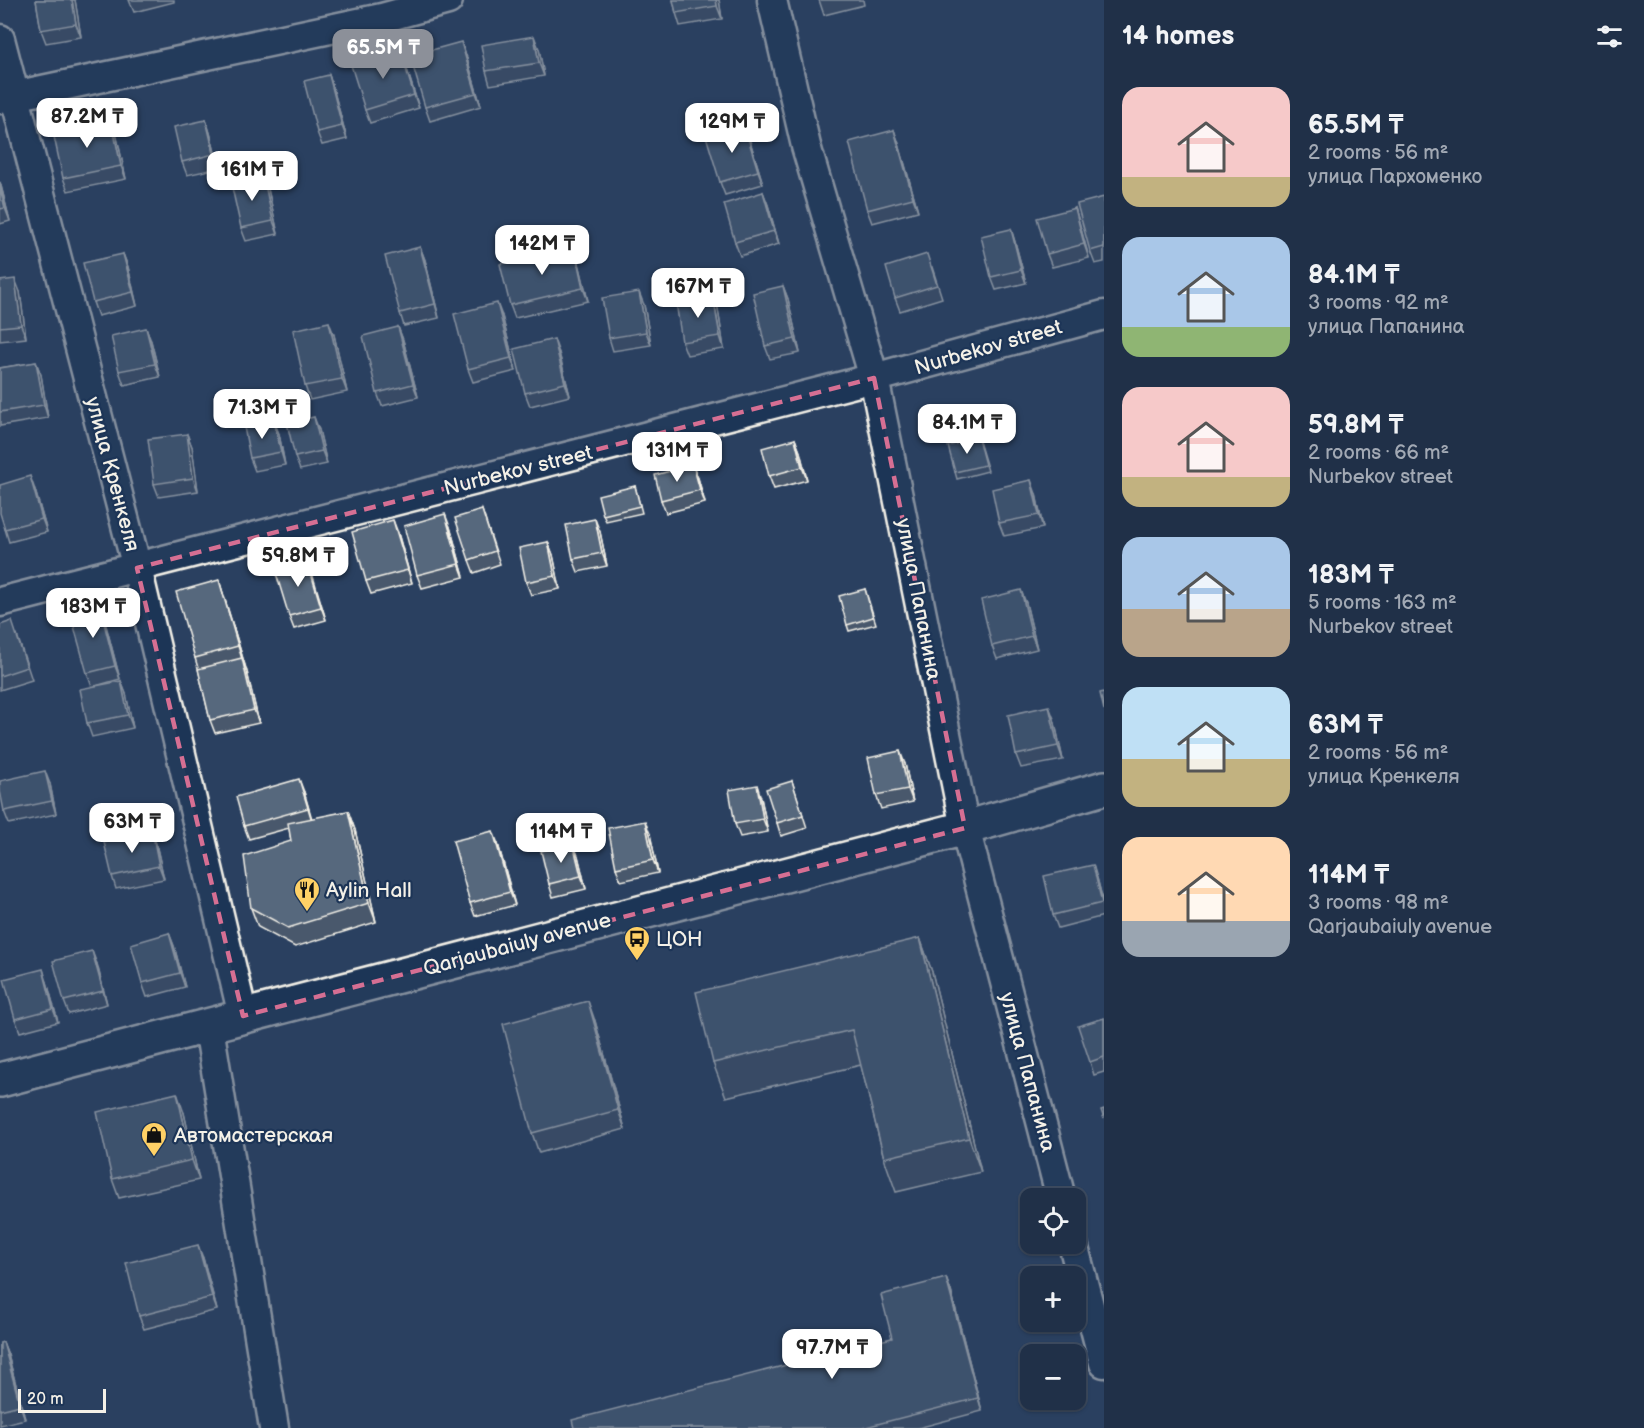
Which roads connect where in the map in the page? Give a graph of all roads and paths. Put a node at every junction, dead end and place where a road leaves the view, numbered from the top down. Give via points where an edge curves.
1 (448, 0) edge
2 (772, 0) edge
3 (0, 39) edge
4 (7, 97) edge
5 (1104, 315) edge
6 (874, 378) junction
7 (137, 568) junction
8 (0, 602) edge
9 (1104, 788) edge
10 (965, 828) junction
11 (243, 1016) junction
12 (209, 1027) junction
13 (0, 1080) edge
14 (1058, 1188) edge
15 (1076, 1254) edge
16 (1104, 1363) edge
17 (274, 1428) edge

1 - 4 street via 382,18
2 - 6 street, улица Папанина via 806,146
3 - 4 street, улица Кренкеля
4 - 7 street, улица Кренкеля
5 - 6 street, Nurbekov street
6 - 7 street, Nurbekov street
6 - 10 street, улица Папанина
7 - 8 street, Nurbekov street
7 - 11 street, улица Кренкеля
9 - 10 highway, Qarjaubaiuly avenue
10 - 11 highway, Qarjaubaiuly avenue
10 - 14 street, улица Папанина
11 - 12 highway, Qarjaubaiuly avenue
12 - 13 highway, Qarjaubaiuly avenue
12 - 17 street
15 - 16 street

